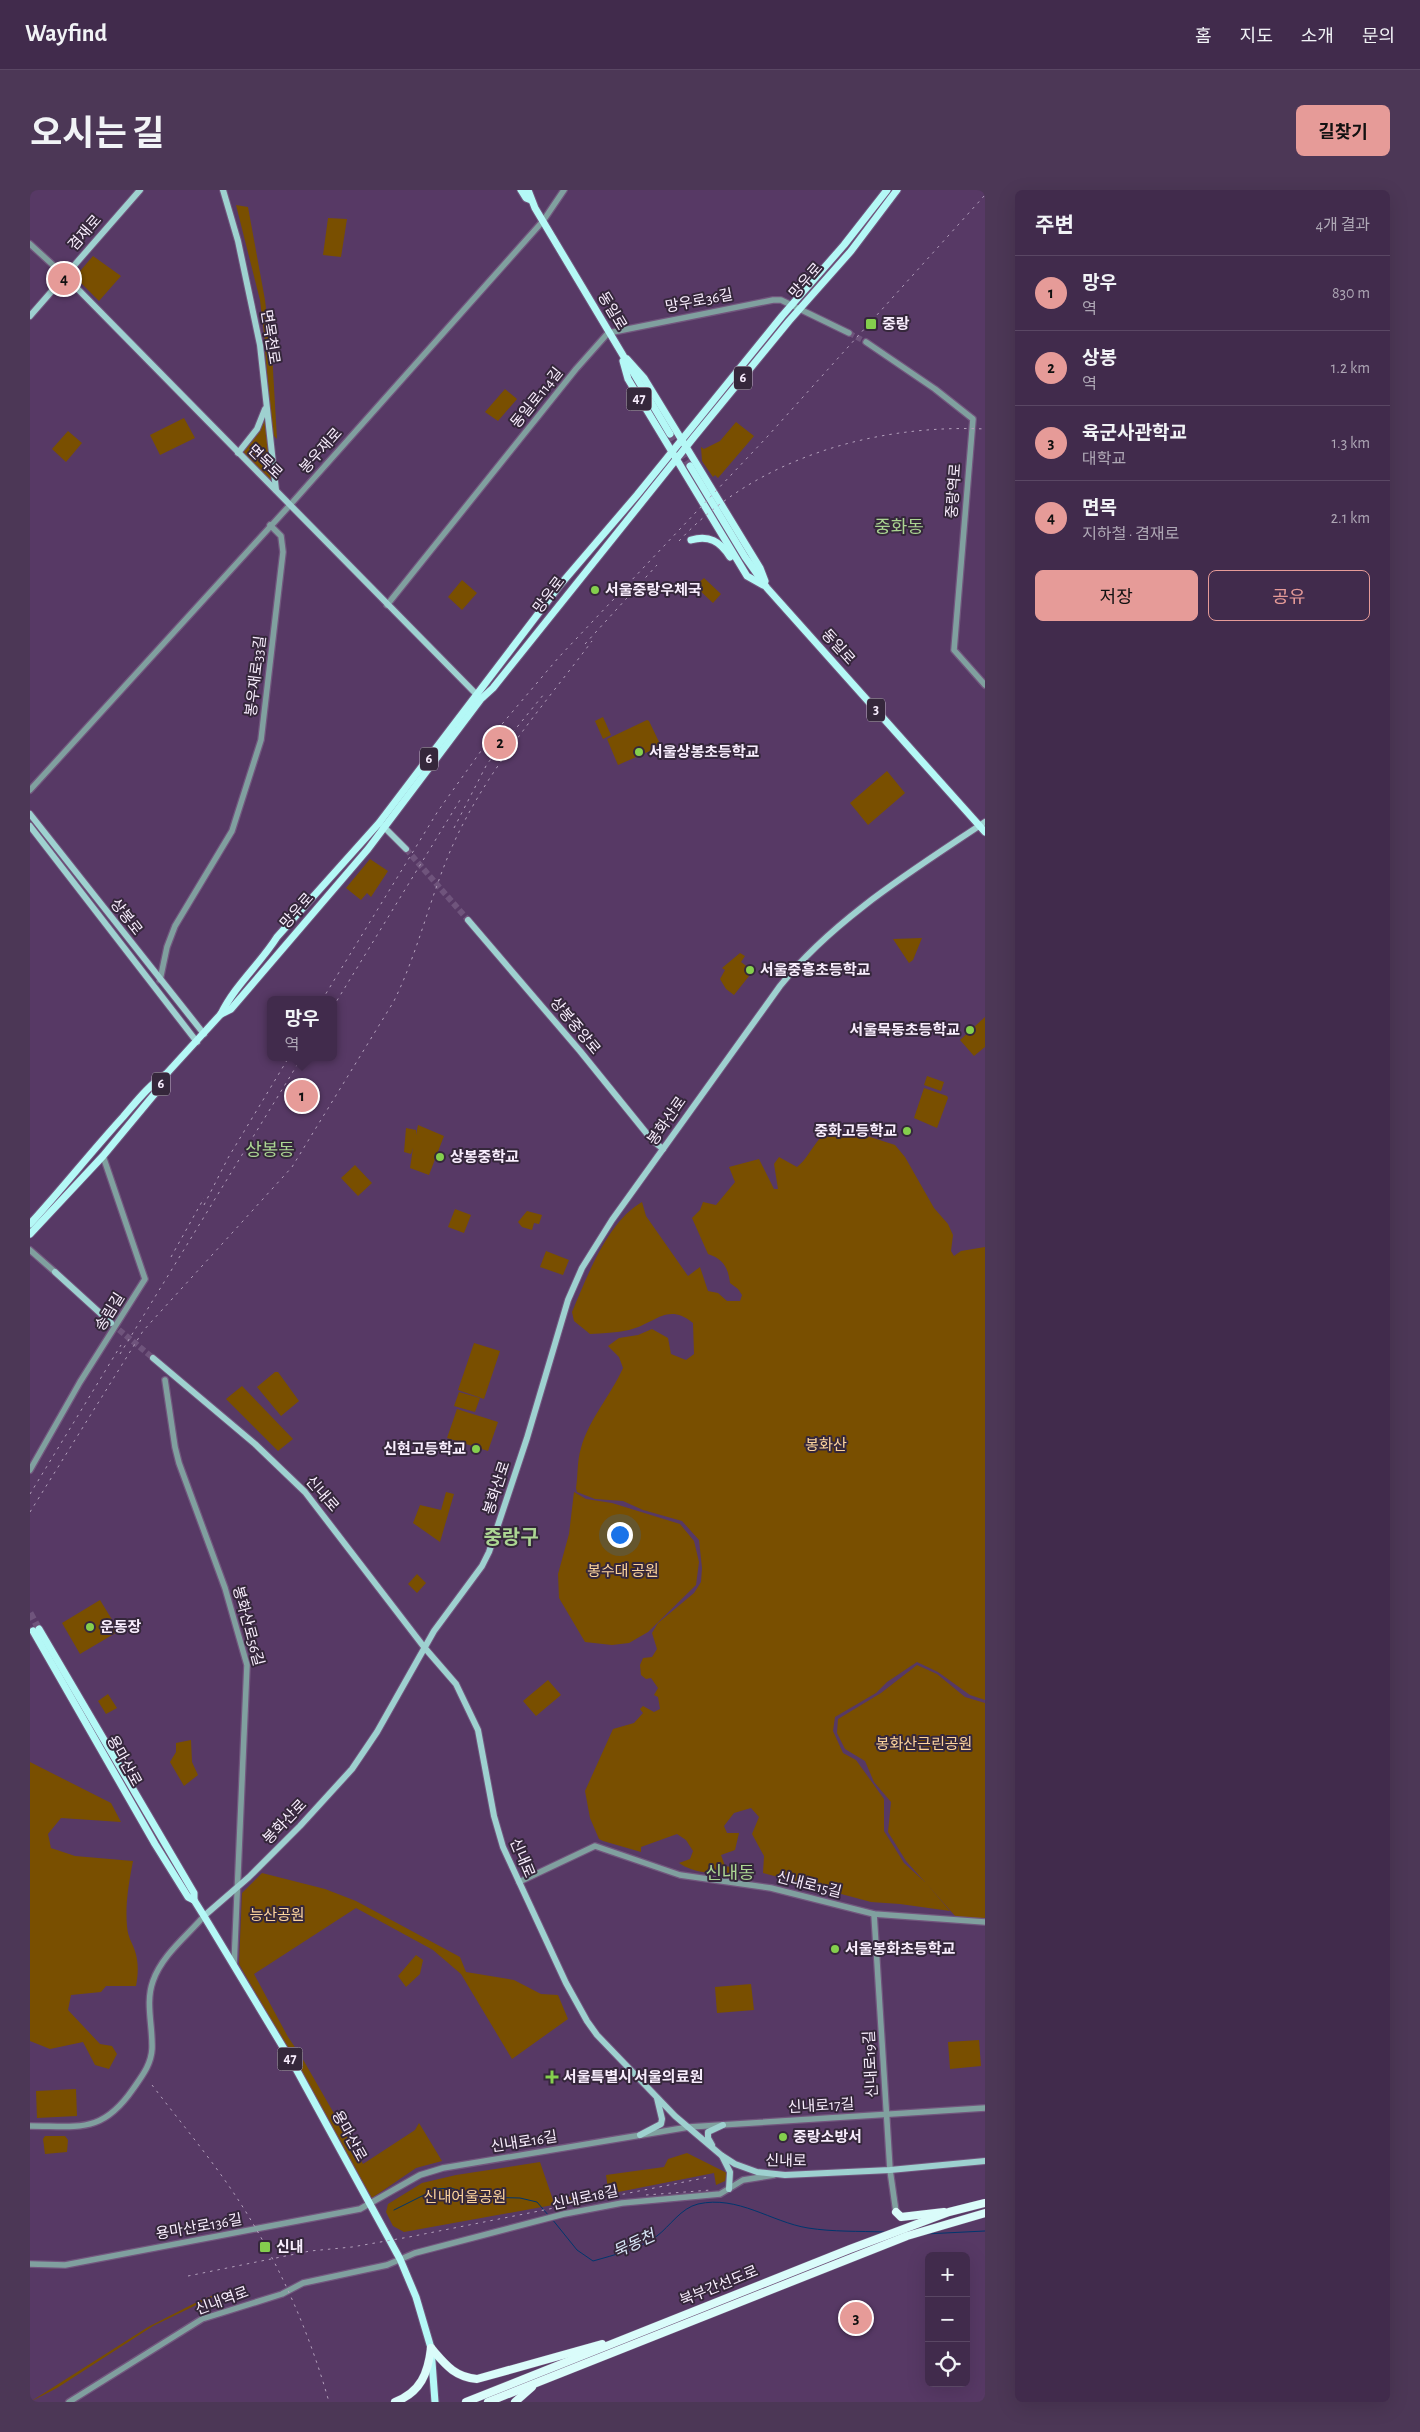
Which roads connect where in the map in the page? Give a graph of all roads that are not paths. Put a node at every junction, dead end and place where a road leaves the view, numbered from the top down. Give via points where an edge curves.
1 (140, 190) edge
2 (223, 190) edge
3 (521, 190) edge
4 (528, 190) edge
5 (564, 190) edge
6 (887, 190) edge
7 (897, 190) edge
8 (531, 200) junction
9 (543, 221) junction
10 (30, 244) edge
11 (65, 276) junction
12 (797, 308) junction
13 (30, 316) edge
14 (608, 332) junction
15 (849, 333) tunnel mouth
16 (866, 342) tunnel mouth
17 (622, 354) junction
18 (266, 406) junction
19 (674, 432) junction
20 (664, 440) junction
21 (685, 443) junction
22 (238, 453) junction
23 (674, 456) junction
24 (693, 465) junction
25 (684, 472) junction
26 (276, 490) junction
27 (290, 505) junction
28 (270, 526) junction
29 (691, 540) dead end
30 (747, 576) junction
31 (767, 588) junction
32 (387, 605) junction
33 (985, 685) edge
34 (479, 697) junction
35 (30, 790) edge
36 (30, 814) edge
37 (982, 824) edge
38 (382, 825) junction
39 (30, 826) edge
40 (985, 832) edge
41 (406, 849) tunnel mouth
42 (468, 920) tunnel mouth
43 (160, 980) junction
44 (159, 990) junction
45 (221, 1014) junction
46 (204, 1034) junction
47 (197, 1042) junction
48 (168, 1072) junction
49 (663, 1149) junction
50 (103, 1156) junction
51 (30, 1224) edge
52 (30, 1234) edge
53 (30, 1250) edge
54 (55, 1272) joint
55 (111, 1323) tunnel mouth
56 (153, 1358) tunnel mouth
57 (165, 1380) dead end
58 (30, 1470) edge
59 (36, 1630) tunnel mouth
60 (424, 1646) junction
61 (519, 1882) junction
62 (238, 1888) junction
63 (874, 1914) junction
64 (204, 1916) junction
65 (985, 1922) edge
66 (234, 1966) junction
67 (657, 2097) junction
68 (985, 2108) edge
69 (886, 2115) junction
70 (723, 2125) junction
71 (30, 2126) edge
72 (689, 2128) junction
73 (640, 2136) junction
74 (714, 2148) junction
75 (721, 2155) junction
76 (985, 2161) edge
77 (890, 2170) junction
78 (776, 2175) junction
79 (729, 2190) junction
80 (985, 2203) edge
81 (371, 2205) junction
82 (896, 2212) joint
83 (948, 2212) junction
84 (985, 2213) edge
85 (400, 2259) junction
86 (30, 2264) edge
87 (632, 2336) junction
88 (431, 2348) junction
89 (540, 2381) junction
90 (69, 2402) edge
91 (395, 2402) edge
92 (435, 2402) edge
93 (466, 2402) edge
94 (488, 2402) edge
95 (514, 2402) edge

1 - 11 main road, 겸재로
2 - 18 main road, 면목천로 via 252,302
3 - 8 main road, 동일로
4 - 8 main road, 동일로
5 - 9 street, 봉우재로
6 - 12 main road, 망우로 / 6
7 - 12 main road, 망우로 / 6 via 858,242
8 - 9 main road, 동일로
9 - 14 main road, 동일로
9 - 27 street, 봉우재로
10 - 11 street, 면목로
11 - 13 main road, 겸재로
11 - 22 main road, 면목로
12 - 14 street, 망우로36길 via 781,300 773,300
12 - 15 street
12 - 21 main road, 망우로 / 6 via 780,319
14 - 17 main road, 동일로
14 - 32 street, 동일로114길
16 - 33 street, 중랑역로 via 973,419 954,650
17 - 19 main road via 644,378
17 - 20 main road, 47 via 628,379
18 - 22 main road via 257,429
18 - 26 main road, 면목천로
19 - 20 main road via 674,437
19 - 21 main road
20 - 23 main road, 47
21 - 23 main road, 망우로
21 - 24 main road
22 - 26 main road, 면목로
23 - 25 main road
23 - 34 main road, 망우로 / 6 via 560,585
23 - 34 main road, 망우로 / 6 via 493,688
24 - 25 main road via 689,462 684,466
24 - 31 main road via 760,568
25 - 30 main road
26 - 27 main road, 면목로
27 - 28 street, 봉우재로
27 - 32 main road, 면목로
28 - 35 street, 봉우재로
28 - 43 street, 봉우재로33길 via 281,536 284,552 261,740 232,831 174,926
29 - 30 main road via 712,539
30 - 31 main road
31 - 37 main road, 동일로 / 3
32 - 34 main road, 면목로
34 - 38 main road, 망우로 / 6
36 - 43 main road, 상봉로
37 - 40 main road, 동일로 / 3
37 - 49 main road, 봉화산로 via 904,877 804,958 780,986
38 - 41 main road
38 - 45 main road, 망우로 / 6 via 324,882 244,980
38 - 45 main road, 망우로 / 6 via 341,882 231,1008
39 - 44 main road, 상봉로
42 - 49 main road, 상봉중앙로 via 652,1140
43 - 44 main road
43 - 46 main road, 상봉로
44 - 47 main road, 상봉로
45 - 46 main road, 망우로 / 6
46 - 47 main road, 망우로 / 6
47 - 48 main road, 망우로 / 6
48 - 50 main road, 망우로 / 6 via 157,1091
48 - 51 main road, 망우로 / 6 via 155,1081
49 - 60 main road, 봉화산로 via 582,1268 568,1300 489,1552
50 - 52 main road, 망우로 / 6
50 - 58 street, 송림길 via 145,1279 80,1382
53 - 54 street
54 - 55 main road
56 - 60 main road, 신내로 via 255,1444 305,1492
57 - 62 street, 봉화산로56길 via 174,1447 224,1588 247,1665
59 - 64 main road, 용마산로 / 47 via 194,1893 194,1900
60 - 61 main road, 신내로 via 456,1684 478,1730 502,1847
60 - 62 main road, 봉화산로 via 377,1732 349,1772
61 - 63 street, 신내로15길 via 594,1846 680,1875 771,1888
61 - 67 main road, 신내로 via 587,2021
62 - 64 main road, 봉화산로
62 - 66 street, 봉화산로56길
63 - 65 street, 신내로15길
63 - 69 street, 신내로19길
64 - 66 main road, 용마산로 / 47
64 - 71 street, 봉화산로 via 157,1970 150,1992 152,2049 149,2065 125,2100 109,2116 86,2126
66 - 81 main road, 용마산로 / 47 via 295,2067
67 - 72 main road, 신내로
67 - 73 main road via 661,2124
68 - 69 street, 신내로17길
69 - 70 street, 신내로17길
69 - 77 street, 신내로19길
70 - 72 street, 신내로17길
70 - 74 main road via 708,2132
72 - 73 street, 신내로16길
72 - 74 main road, 신내로
73 - 81 street, 신내로16길 via 424,2172
74 - 75 main road, 신내로
75 - 78 main road, 신내로 via 750,2170
75 - 79 main road via 730,2172
76 - 77 main road, 신내로
77 - 78 main road, 신내로
77 - 82 street, 신내로19길
78 - 79 street, 신내로18길 via 743,2180
79 - 85 street, 신내로18길 via 720,2194 638,2200 564,2214
80 - 83 highway, 북부간선도로
81 - 85 main road, 용마산로 / 47
81 - 86 street, 용마산로136길 via 289,2224 65,2265
82 - 83 highway via 900,2217
83 - 87 highway, 북부간선도로
84 - 89 highway, 북부간선도로 via 941,2224
85 - 88 main road, 용마산로 / 47 via 416,2297
85 - 90 street, 신내역로 via 387,2265 303,2283 282,2294 202,2319
87 - 88 highway via 477,2379 465,2378 451,2371
87 - 93 highway, 북부간선도로
88 - 91 highway via 424,2378 416,2388
88 - 92 main road, 용마산로 / 47
89 - 94 highway, 북부간선도로
89 - 95 highway

